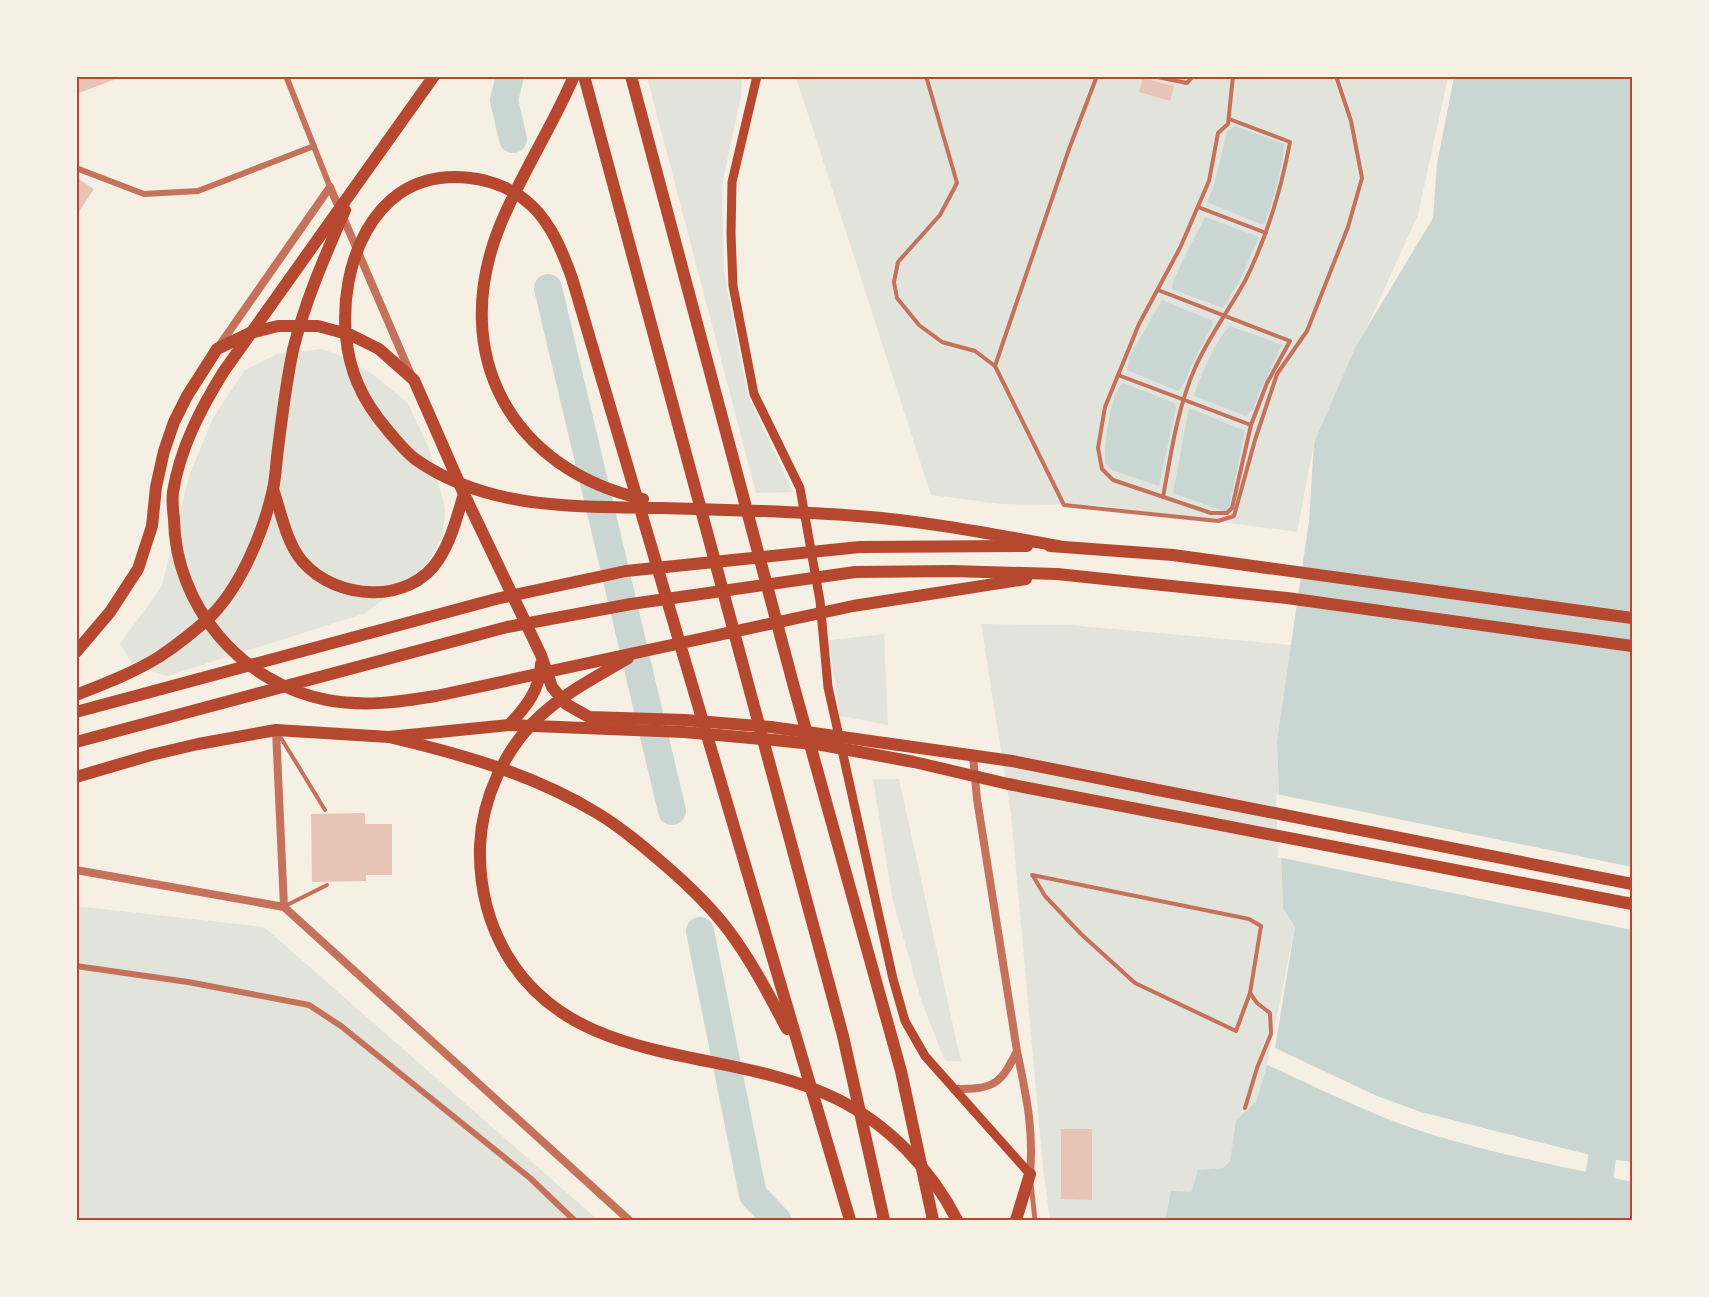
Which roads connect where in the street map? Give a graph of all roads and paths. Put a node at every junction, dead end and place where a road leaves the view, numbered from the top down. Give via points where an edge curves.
1 (286, 76) edge
2 (434, 76) edge
3 (574, 76) edge
4 (584, 76) edge
5 (630, 76) edge
6 (757, 76) edge
7 (926, 76) edge
8 (1097, 76) edge
9 (1152, 76) edge
10 (1193, 76) edge
11 (1233, 76) edge
12 (1336, 76) edge
13 (1229, 119) junction
14 (314, 146) junction
15 (76, 168) edge
16 (330, 187) junction
17 (353, 190) junction
18 (1198, 207) junction
19 (1266, 233) junction
20 (1158, 290) junction
21 (1224, 316) junction
22 (217, 349) junction
23 (995, 366) junction
24 (1118, 375) junction
25 (414, 380) junction
26 (1184, 400) junction
27 (1251, 425) junction
28 (273, 489) junction
29 (464, 494) junction
30 (1163, 497) junction
31 (685, 509) junction
32 (1058, 546) junction
33 (1057, 574) junction
34 (1632, 618) edge
35 (1632, 646) edge
36 (76, 652) edge
37 (638, 653) junction
38 (542, 655) junction
39 (76, 695) edge
40 (76, 712) edge
41 (589, 723) junction
42 (509, 725) junction
43 (276, 730) junction
44 (389, 737) junction
45 (76, 742) edge
46 (973, 756) junction
47 (975, 776) junction
48 (76, 777) edge
49 (325, 810) dead end
50 (76, 870) edge
51 (1632, 884) edge
52 (327, 885) dead end
53 (1632, 904) edge
54 (284, 907) junction
55 (76, 966) edge
56 (1250, 993) junction
57 (1017, 1051) junction
58 (800, 1056) junction
59 (954, 1089) junction
60 (1245, 1108) dead end
61 (1030, 1174) junction
62 (574, 1221) edge
63 (629, 1221) edge
64 (850, 1221) edge
65 (884, 1221) edge
66 (933, 1221) edge
67 (957, 1221) edge
68 (1016, 1221) edge
69 (1035, 1221) edge

1 - 14 street
2 - 17 highway
3 - 31 highway via 512,197 489,259 482,321 491,375 526,435 553,460 589,482
4 - 65 highway via 843,1036
5 - 66 highway via 901,1071
6 - 59 main road via 732,182 733,286 742,336 754,394 800,488 820,601 828,687 893,979 905,1021 926,1056
7 - 23 lane via 957,183 940,215 898,262 894,282 897,297 919,325 942,342 975,351
8 - 23 lane
9 - 10 lane via 1187,83
11 - 13 lane
12 - 23 lane via 1351,121 1362,178 1348,226 1307,331 1276,374 1234,516 1218,520 1064,505
13 - 18 lane via 1218,133 1209,182
13 - 19 lane via 1290,142
14 - 15 street via 198,191 144,194
14 - 16 street
16 - 22 street
16 - 25 street
17 - 28 highway via 293,349
17 - 37 highway via 224,370 201,407 184,449 173,493 174,537 180,566 203,616 221,639 265,676 326,699 361,704 436,696
18 - 19 lane
18 - 20 lane
19 - 21 lane
20 - 21 lane
20 - 24 lane
21 - 26 lane via 1195,368
21 - 27 lane via 1290,341 1267,383
22 - 25 highway via 250,333 278,326 318,326 351,335 379,349
22 - 36 highway via 174,422 156,487 152,526 138,569 110,612
24 - 26 lane
24 - 30 lane via 1105,407 1098,448 1102,469 1113,480
25 - 29 highway
26 - 27 lane
26 - 30 lane
27 - 30 lane via 1232,508 1227,513 1211,513
28 - 29 highway via 287,533 302,561 324,578 350,590 378,594 419,578 438,560 452,533
28 - 39 highway via 248,561 213,614 157,658
29 - 38 highway
31 - 32 highway via 859,516 958,527
31 - 58 highway via 564,505 518,501 450,479 413,457 388,430 357,383 346,326 349,275 359,244 385,207 401,193 442,178 489,181 511,190 533,206 562,253 572,278 646,528
32 - 34 highway via 1173,555
32 - 40 highway via 860,547 626,571 496,599
33 - 35 highway via 1287,598
33 - 37 highway via 853,606
33 - 45 highway via 855,572 631,604 507,627
37 - 67 highway via 572,691 540,716 505,760 485,813 481,839 481,885 497,939 528,985 549,1004 596,1031 673,1055 733,1065 795,1082 858,1111 894,1137 924,1168
38 - 41 highway via 552,687
38 - 42 highway via 541,678 534,694
41 - 42 highway
41 - 46 highway via 685,720 771,727
41 - 47 highway via 822,746
42 - 44 highway
43 - 44 highway
43 - 48 highway via 151,755
43 - 49 lane
43 - 54 street
44 - 58 highway via 458,753 548,787 597,813 640,843 686,883 728,930 762,982
46 - 47 street
46 - 51 highway
47 - 53 highway
47 - 57 street
50 - 54 street
52 - 54 lane
54 - 63 street
55 - 62 street via 309,1005 341,1026 521,1171
56 - 56 lane via 1236,1031 1136,983 1081,934 1045,896 1032,875 1255,922 1260,926
56 - 60 lane via 1269,1013 1271,1034
57 - 59 street via 1007,1071 992,1086
57 - 61 street via 1030,1113
58 - 64 highway
59 - 61 main road
61 - 68 highway
61 - 69 street

